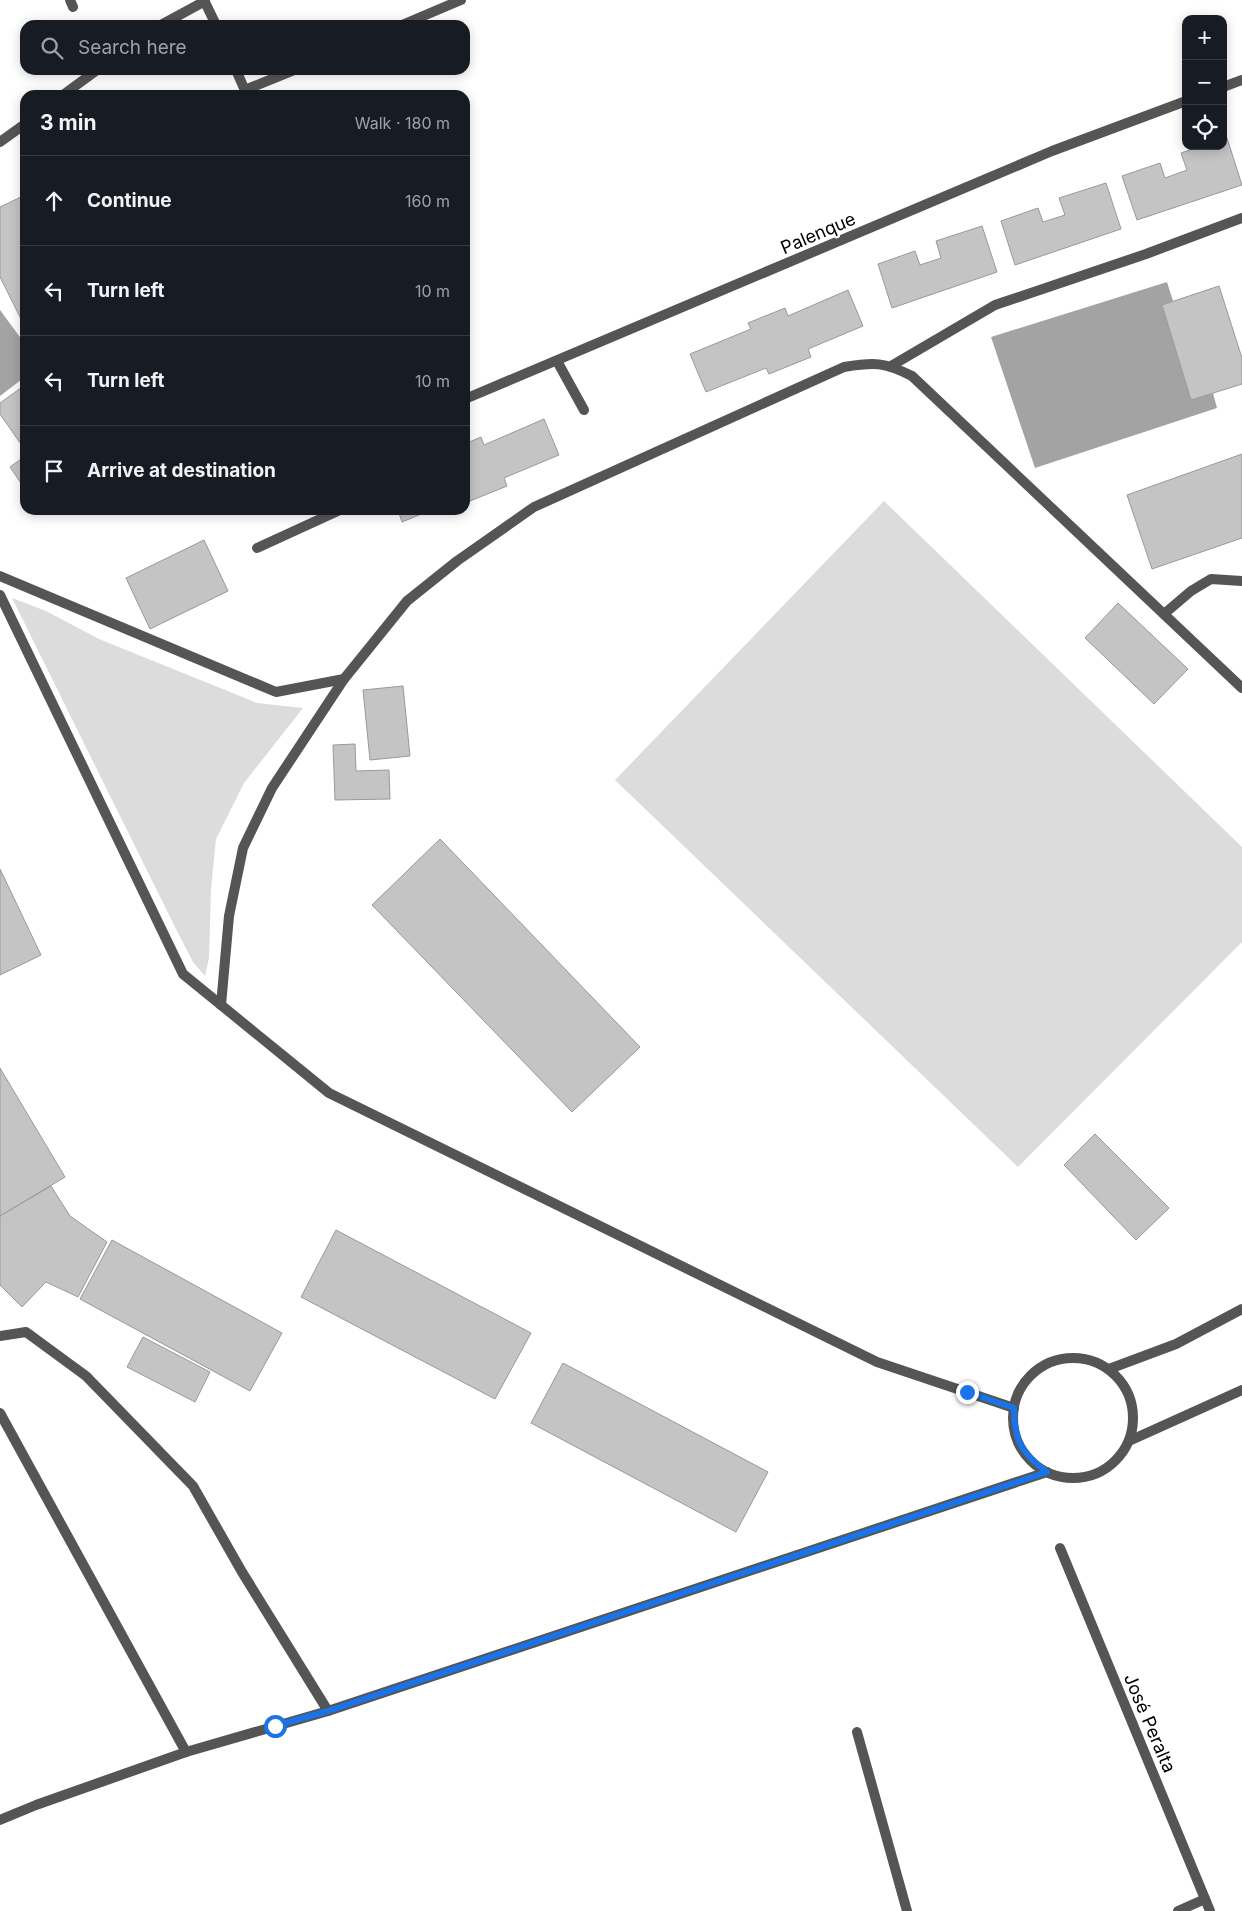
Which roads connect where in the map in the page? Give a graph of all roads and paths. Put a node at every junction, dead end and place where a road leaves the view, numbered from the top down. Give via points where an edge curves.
1 (462, 0) edge
2 (205, 1) edge
3 (171, 20) edge
4 (214, 20) edge
5 (414, 20) edge
6 (90, 75) edge
7 (238, 75) edge
8 (284, 75) edge
9 (1242, 80) edge
10 (1227, 86) edge
11 (70, 90) edge
12 (245, 90) edge
13 (252, 90) edge
14 (1182, 102) edge
15 (20, 128) edge
16 (0, 142) edge
17 (1242, 218) edge
18 (557, 361) junction
19 (891, 366) junction
20 (470, 398) edge
21 (584, 410) dead end
22 (329, 515) edge
23 (257, 548) dead end
24 (0, 576) edge
25 (1242, 581) edge
26 (0, 595) edge
27 (1164, 614) junction
28 (344, 679) junction
29 (1242, 688) edge
30 (221, 1005) junction
31 (1242, 1309) edge
32 (0, 1336) edge
33 (1109, 1369) junction
34 (1242, 1390) edge
35 (1014, 1408) junction
36 (0, 1413) edge
37 (1129, 1441) junction
38 (1047, 1472) junction
39 (1060, 1548) dead end
40 (328, 1711) junction
41 (857, 1732) dead end
42 (186, 1752) junction
43 (0, 1820) edge
44 (1205, 1899) junction
45 (907, 1911) edge
46 (1178, 1911) edge
47 (1210, 1911) edge

1 - 5 street
2 - 3 street
2 - 4 street
6 - 11 street
7 - 12 street
8 - 13 street
9 - 10 street
14 - 18 street, Palenque via 1052,151
15 - 16 street
17 - 19 street via 995,305
18 - 20 street, Palenque
18 - 21 street
19 - 27 street via 912,376
19 - 28 street via 868,363 844,367 534,507 407,601
22 - 23 street
24 - 28 street via 276,692
25 - 27 street via 1211,579
26 - 30 street via 183,974
27 - 29 street
28 - 30 street via 272,788 243,848 229,916
30 - 35 street via 329,1093 877,1362
31 - 33 street via 1176,1344
32 - 40 street via 26,1332 86,1376 193,1486
33 - 35 street via 1091,1360 1071,1357 1051,1362 1033,1372 1021,1388
33 - 37 street via 1123,1383 1132,1402 1134,1422
34 - 37 street
35 - 38 street via 1014,1427 1019,1445 1031,1461
36 - 42 street
37 - 38 street via 1118,1458 1103,1470 1085,1477
38 - 40 street
39 - 44 street, José Peralta
40 - 42 street
41 - 45 street
42 - 43 street
44 - 46 street
44 - 47 street, José Peralta

